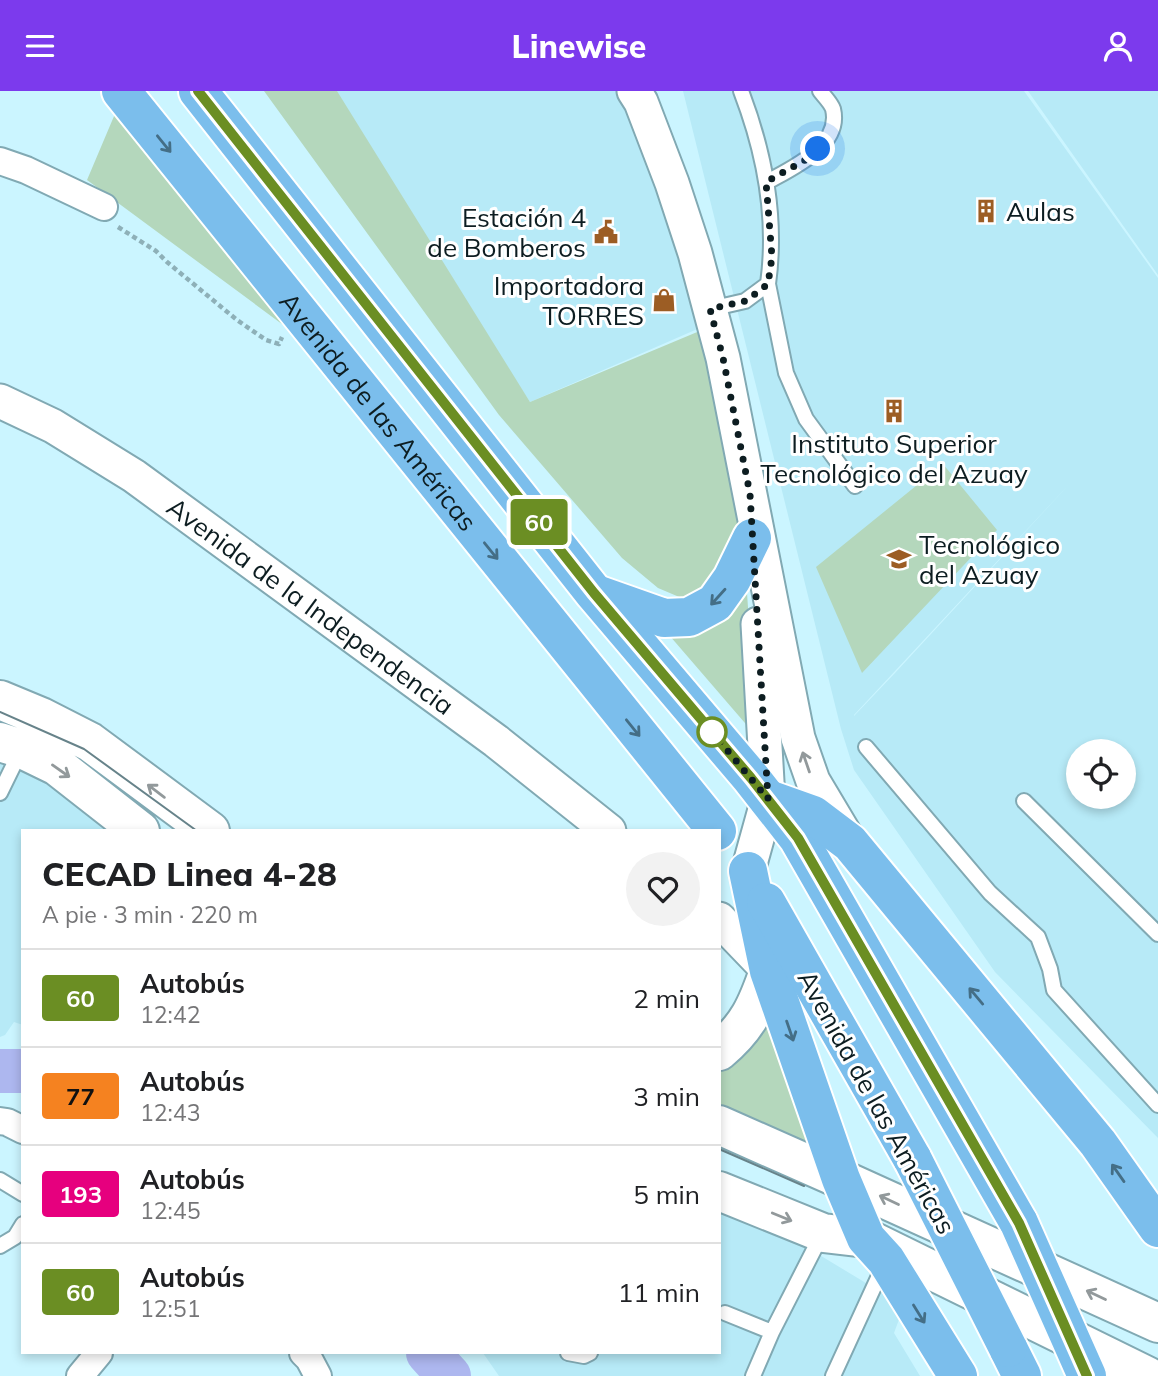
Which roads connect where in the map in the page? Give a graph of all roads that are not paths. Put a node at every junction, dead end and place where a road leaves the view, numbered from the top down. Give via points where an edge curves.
1 (121, 91) edge
2 (198, 91) edge
3 (634, 91) edge
4 (741, 91) edge
5 (820, 91) edge
6 (0, 161) edge
7 (766, 182) junction
8 (104, 207) road end
9 (768, 284) junction
10 (710, 309) junction
11 (0, 401) edge
12 (855, 487) dead end
13 (750, 494) junction
14 (752, 538) junction
15 (594, 593) junction
16 (0, 700) edge
17 (11, 745) edge
18 (866, 747) dead end
19 (0, 793) edge
20 (768, 799) junction
21 (1024, 801) dead end
22 (137, 829) edge
23 (208, 829) edge
24 (606, 829) edge
25 (715, 829) edge
26 (721, 837) edge
27 (850, 843) junction
28 (748, 871) junction
29 (721, 921) edge
30 (1158, 934) edge
31 (769, 971) junction
32 (721, 1049) edge
33 (1158, 1105) edge
34 (0, 1121) edge
35 (721, 1126) edge
36 (21, 1129) edge
37 (841, 1179) junction
38 (0, 1180) edge
39 (721, 1192) edge
40 (21, 1193) edge
41 (21, 1227) edge
42 (1158, 1228) edge
43 (822, 1233) junction
44 (0, 1246) edge
45 (876, 1249) junction
46 (725, 1313) dead end
47 (1158, 1323) edge
48 (772, 1332) junction
49 (98, 1354) edge
50 (304, 1354) edge
51 (1015, 1362) edge
52 (80, 1376) edge
53 (317, 1376) edge
54 (752, 1376) edge
55 (834, 1376) edge
56 (958, 1376) edge
57 (1087, 1376) edge
58 (1147, 1376) edge

1 -> 25 main road, Avenida de las Américas
2 - 15 main road
3 - 10 street via 672,183
4 - 7 lane
5 - 7 lane via 833,108 828,140 807,159
6 - 8 street
7 - 9 lane via 772,257
9 - 10 lane via 746,301
9 - 12 lane via 786,373 806,419
10 - 13 street
11 - 24 street, Avenida de la Independencia via 53,426 134,476 496,741
13 - 14 street
27 -> 13 street via 813,781 798,738
14 -> 15 main road via 715,603 689,617 664,618
14 - 20 street
15 - 20 main road
23 -> 16 main road via 90,741
17 - 19 lane
17 -> 22 main road via 57,767
18 - 33 lane via 990,893 1038,937 1054,990
20 - 27 main road via 813,815
20 - 28 street
20 - 57 main road, bridge via 798,838 1019,1223
21 - 30 lane
26 - 28 main road, Avenida de las Américas
42 -> 27 main road via 1098,1143
28 - 31 main road
28 - 51 main road, Avenida de las Américas, bridge via 913,1160
29 - 31 street
31 - 32 main road via 748,1021
31 -> 37 main road
34 - 36 street
35 - 37 main road
37 - 45 main road
47 -> 37 main road
38 - 40 lane
39 -> 43 main road
41 - 44 lane
43 - 45 main road
43 - 48 lane
45 - 55 lane
45 -> 56 main road
45 - 58 main road
46 - 48 lane
48 - 54 lane
49 - 52 street
50 - 53 street

